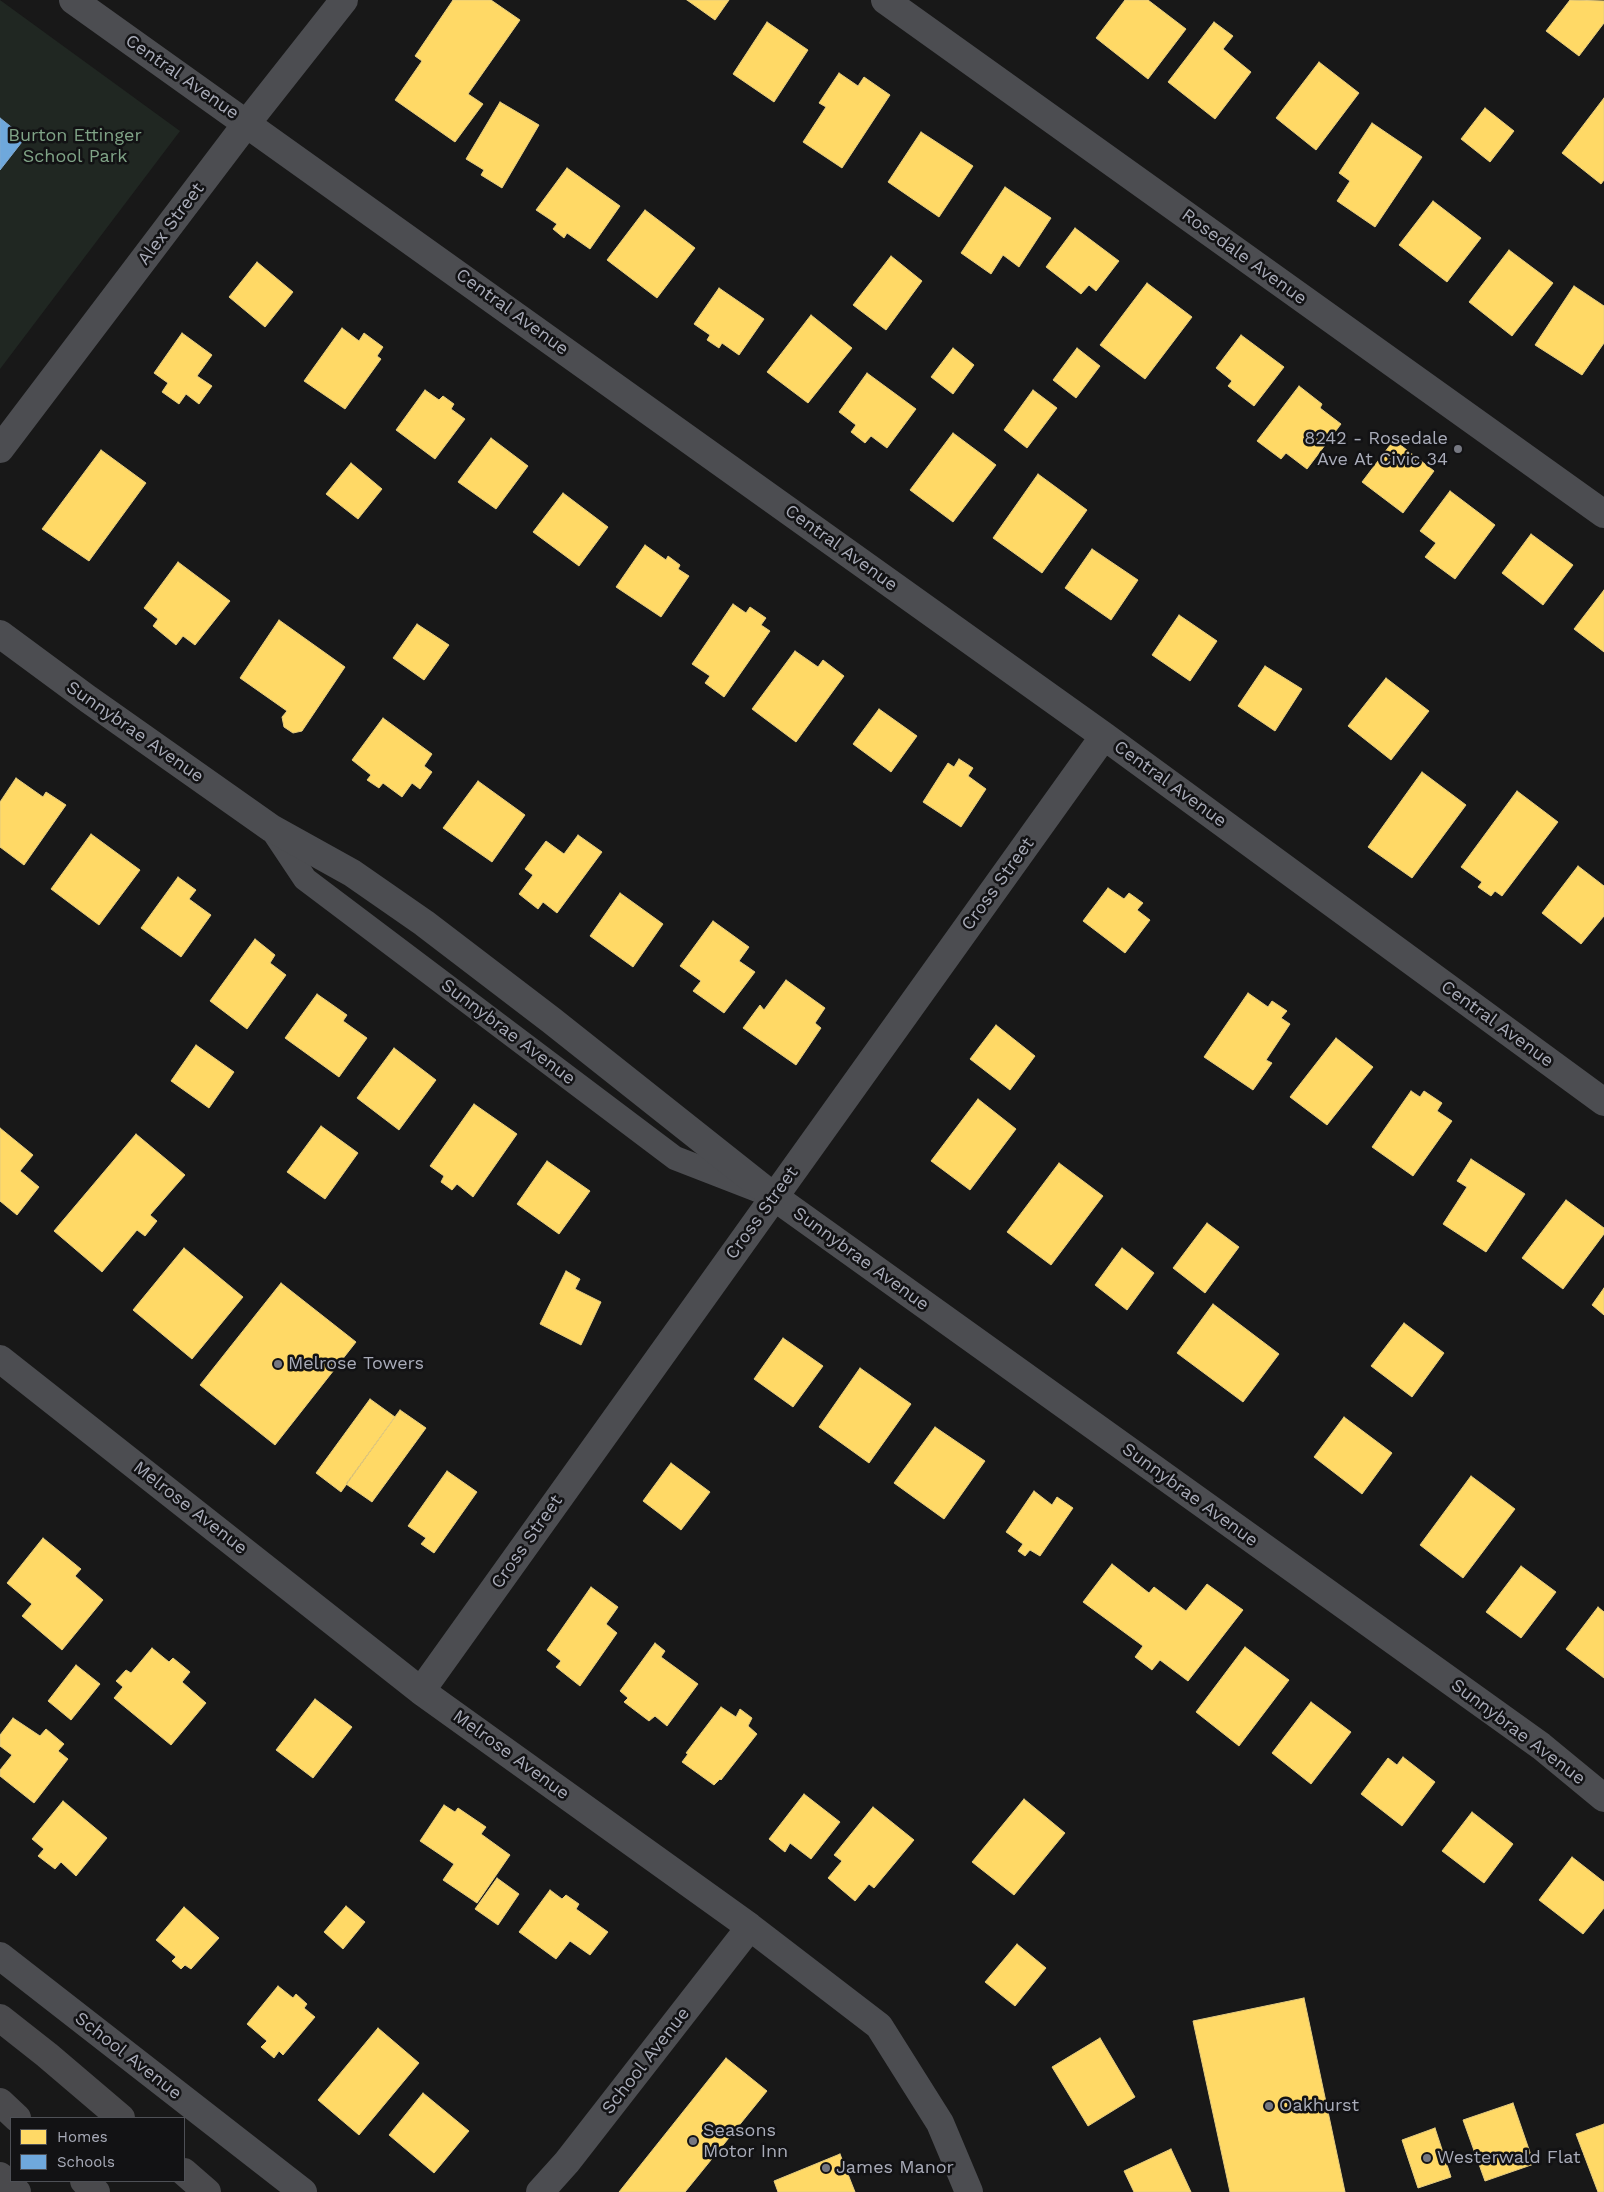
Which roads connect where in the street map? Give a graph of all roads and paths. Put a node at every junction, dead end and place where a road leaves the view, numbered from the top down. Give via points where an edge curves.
1 (73, 0) edge
2 (344, 0) edge
3 (885, 0) edge
4 (247, 123) junction
5 (0, 449) edge
6 (1604, 514) edge
7 (0, 634) edge
8 (1104, 736) junction
9 (271, 828) junction
10 (1604, 1102) edge
11 (773, 1196) junction
12 (0, 1359) edge
13 (421, 1691) junction
14 (1604, 1798) edge
15 (750, 1928) junction
16 (0, 1956) edge
17 (0, 2018) edge
18 (0, 2102) edge
19 (16, 2117) edge
20 (120, 2117) edge
21 (185, 2173) edge
22 (0, 2176) edge
23 (85, 2182) edge
24 (16, 2192) edge
25 (96, 2192) edge
26 (207, 2192) edge
27 (303, 2192) edge
28 (540, 2192) edge
29 (969, 2192) edge

1 - 4 street, Central Avenue
2 - 4 street, Alex Street
3 - 6 street, Rosedale Avenue
4 - 5 street, Alex Street
4 - 8 street, Central Avenue
7 - 9 street, Sunnybrae Avenue
8 - 10 street, Central Avenue
8 - 11 street, Cross Street
9 - 11 street, Sunnybrae Avenue via 352,873 424,923
9 - 11 lane, Sunnybrae Avenue via 305,879 675,1158
11 - 13 street, Cross Street
11 - 14 street, Sunnybrae Avenue via 1541,1746
12 - 13 street, Melrose Avenue
13 - 15 street, Melrose Avenue
15 - 28 street, School Avenue
15 - 29 street, Melrose Avenue via 878,2026 940,2123
16 - 27 street, School Avenue
17 - 20 highway
18 - 19 highway
21 - 26 highway
22 - 24 highway
23 - 25 highway

